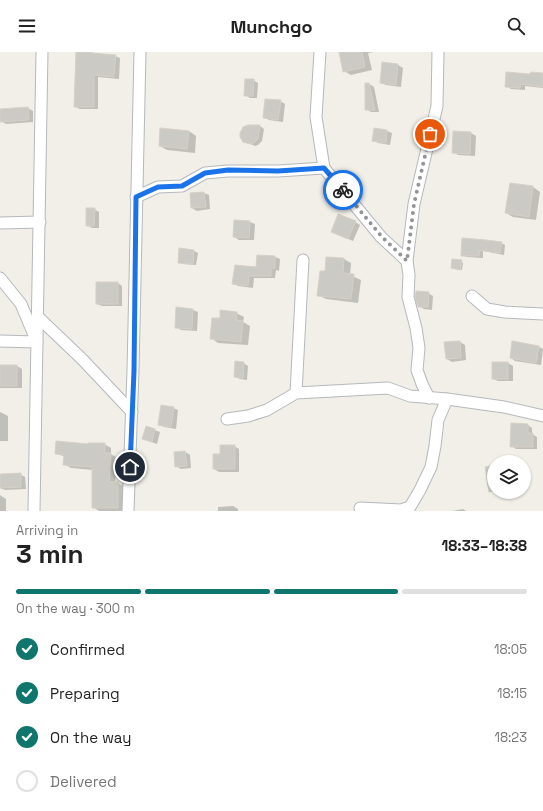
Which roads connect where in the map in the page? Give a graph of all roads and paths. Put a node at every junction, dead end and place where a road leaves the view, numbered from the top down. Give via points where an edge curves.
1 (42, 52) edge
2 (140, 52) edge
3 (320, 52) edge
4 (438, 52) edge
5 (324, 168) junction
6 (136, 197) junction
7 (0, 222) edge
8 (40, 222) junction
9 (303, 260) dead end
10 (407, 261) junction
11 (0, 278) edge
12 (472, 296) dead end
13 (543, 314) edge
14 (38, 317) junction
15 (0, 341) edge
16 (38, 342) junction
17 (296, 393) junction
18 (430, 398) junction
19 (447, 399) junction
20 (132, 412) junction
21 (543, 416) edge
22 (227, 419) dead end
23 (360, 508) dead end
24 (34, 511) edge
25 (128, 511) edge

1 - 8 street
2 - 6 street
3 - 5 street via 316,117
4 - 10 street via 437,106 414,204
5 - 6 street via 278,171 228,170 205,173 182,186 158,187
5 - 10 street via 382,237
6 - 20 street
7 - 8 street
8 - 14 street
9 - 17 street
10 - 18 street via 408,297 419,348 417,370
11 - 16 street via 21,304
12 - 13 street via 487,309
14 - 16 street
14 - 20 street
15 - 16 street
16 - 24 street
17 - 18 street via 388,388 410,396
17 - 22 street via 267,410
18 - 19 street
19 - 21 street via 504,407
19 - 23 street via 438,420 431,467 410,507 401,510
20 - 25 street

